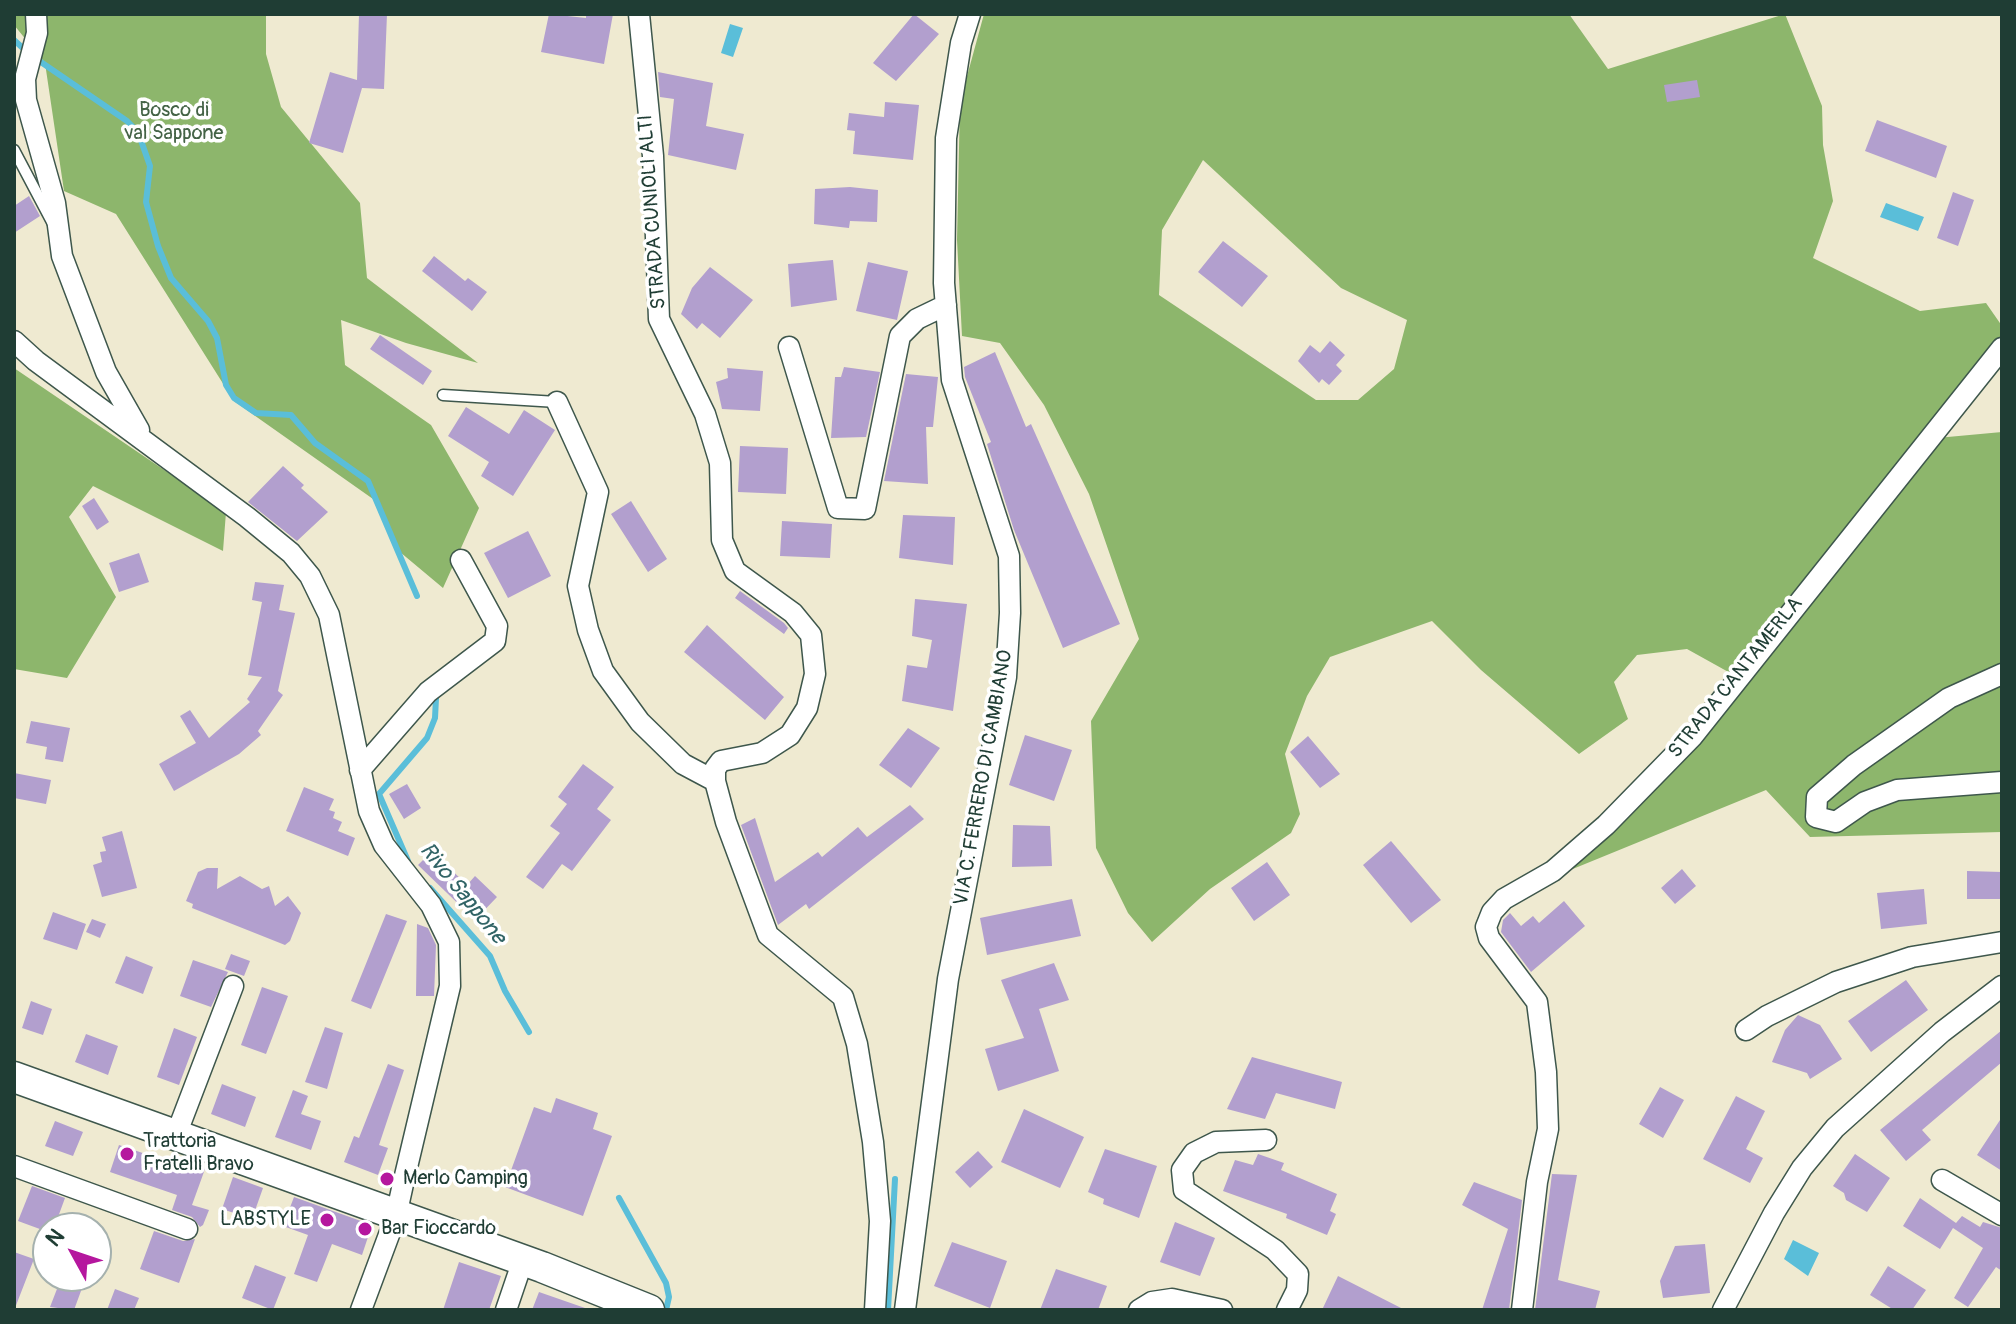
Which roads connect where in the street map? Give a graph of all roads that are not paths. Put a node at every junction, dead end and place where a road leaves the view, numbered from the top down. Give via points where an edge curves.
1 (36, 14) edge
2 (639, 14) edge
3 (970, 14) edge
4 (14, 150) edge
5 (58, 235) junction
6 (946, 305) junction
7 (14, 341) edge
8 (789, 347) dead end
9 (2002, 348) edge
10 (443, 395) dead end
11 (557, 402) joint
12 (145, 440) junction
13 (461, 560) dead end
14 (2002, 674) edge
15 (360, 770) junction
16 (715, 781) junction
17 (2002, 782) edge
18 (2002, 942) edge
19 (233, 986) dead end
20 (2002, 986) edge
21 (1746, 1030) dead end
22 (14, 1077) edge
23 (176, 1135) junction
24 (1266, 1140) dead end
25 (14, 1166) edge
26 (1942, 1180) dead end
27 (2002, 1215) edge
28 (396, 1216) junction
29 (187, 1229) dead end
30 (523, 1260) junction
31 (361, 1310) edge
32 (506, 1310) edge
33 (649, 1310) edge
34 (875, 1310) edge
35 (905, 1310) edge
36 (1139, 1310) edge
37 (1222, 1310) edge
38 (1287, 1310) edge
39 (1522, 1310) edge
40 (1723, 1310) edge

1 - 5 street via 26,100 55,203
2 - 16 street, STRADA CUNIOLI ALTI via 653,156 659,319 705,414 720,463 722,540 735,571 793,613 811,635 815,674 807,708 790,735 762,753 721,761
3 - 6 street, VIA C. FERRERO DI CAMBIANO via 946,138
4 - 5 lane
5 - 12 street via 69,279 106,372
6 - 8 street via 917,319 900,336 865,509 838,508
6 - 35 street, VIA C. FERRERO DI CAMBIANO via 952,380 1009,556 1010,613 1006,677 948,979
7 - 12 street
9 - 39 street, STRADA CANTAMERLA via 1692,737 1606,825 1553,871 1504,899 1492,912 1486,927 1489,938 1537,1002 1546,1072 1548,1129
10 - 11 lane
11 - 16 street via 598,492 578,586 603,671 640,722 683,764
12 - 15 street via 280,544 310,576 329,615
13 - 15 street via 497,626 495,641 428,692
14 - 17 street via 1949,698 1854,765 1817,797 1816,817 1836,822 1865,802 1897,790
15 - 28 street via 384,845 431,905 449,942 450,986
16 - 34 street via 768,935 843,997 857,1044 873,1142 880,1221
18 - 21 street via 1912,957 1836,982
19 - 23 street
20 - 40 street via 1835,1128 1774,1213
22 - 23 main road
23 - 28 main road
24 - 38 street via 1216,1142 1194,1153 1182,1170 1184,1190 1275,1250 1298,1274
25 - 29 street
26 - 27 street
28 - 30 main road
28 - 31 street
30 - 32 street
30 - 33 main road
36 - 37 street via 1172,1299

